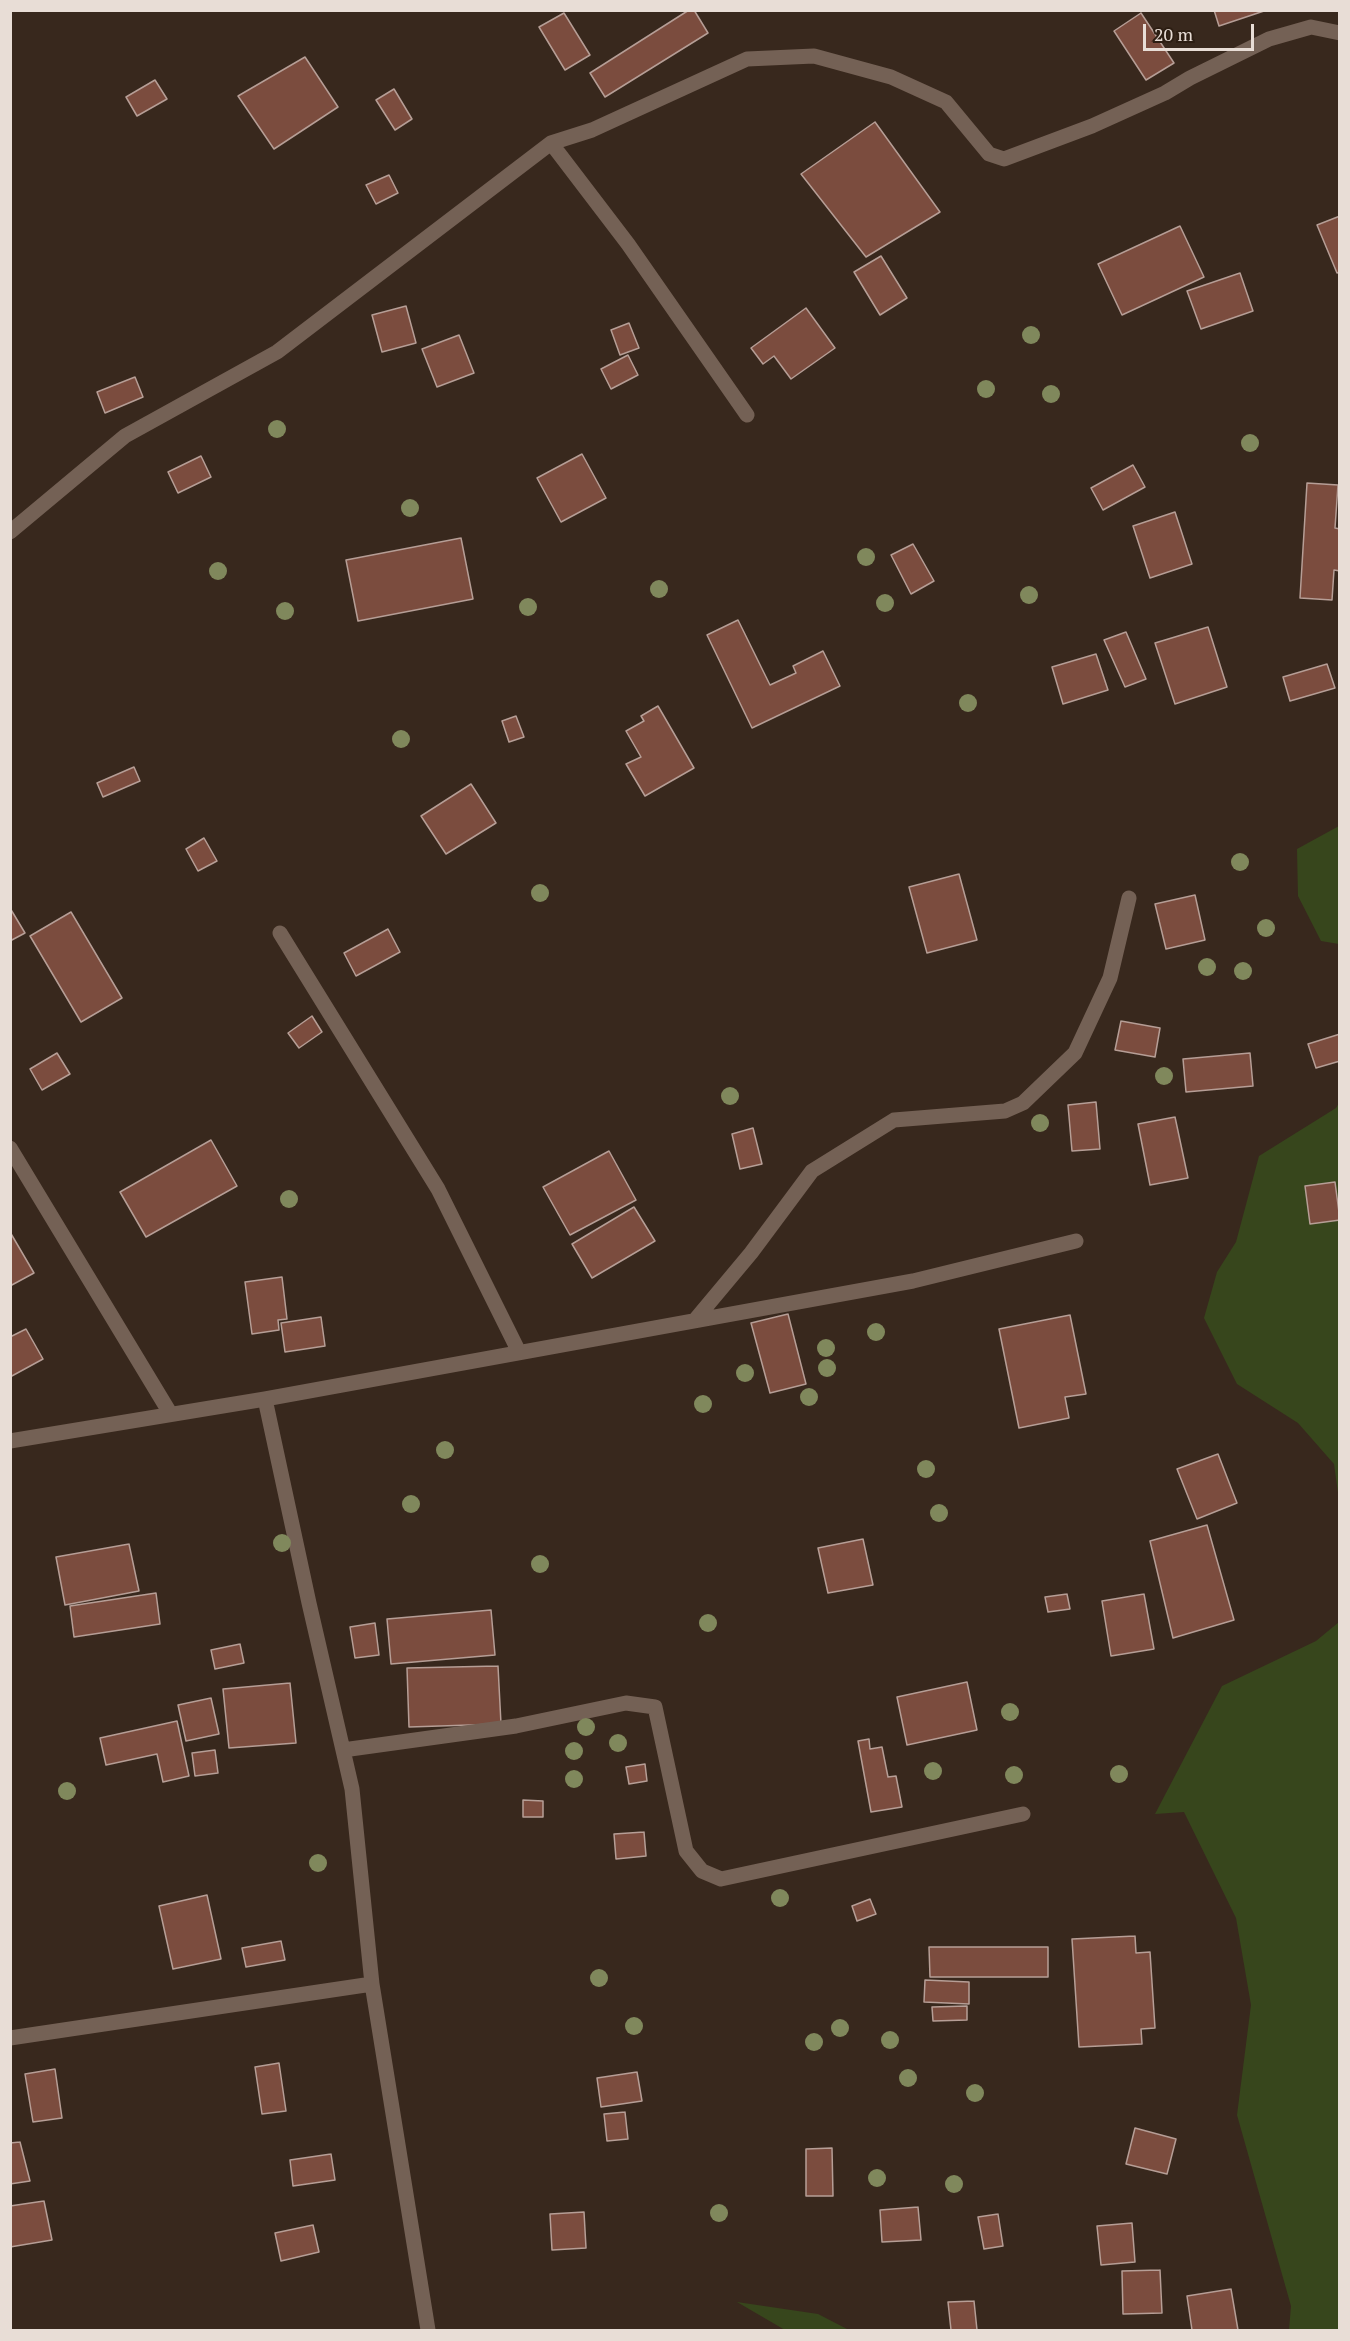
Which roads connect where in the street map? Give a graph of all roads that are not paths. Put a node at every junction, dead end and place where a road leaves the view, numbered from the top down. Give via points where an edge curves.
1 (1340, 33) edge
2 (551, 143) junction
3 (747, 416) dead end
4 (10, 532) edge
5 (1129, 898) dead end
6 (280, 933) dead end
7 (10, 1148) edge
8 (1076, 1241) dead end
9 (695, 1320) junction
10 (519, 1352) junction
11 (265, 1398) junction
12 (170, 1413) junction
13 (10, 1441) edge
14 (343, 1750) junction
15 (1023, 1814) dead end
16 (372, 1984) junction
17 (10, 2038) edge
18 (428, 2331) edge

1 - 2 street via 1311,27 1269,39 1165,93 1004,159 989,154 946,102 891,77 814,56 747,59 592,130
2 - 3 street
2 - 4 street via 277,352 125,436
5 - 9 street via 1110,978 1075,1053 1023,1103 1005,1111 894,1120 812,1171
6 - 10 street via 438,1189
7 - 12 street
8 - 9 street via 913,1281
9 - 10 street
10 - 11 street
11 - 12 street
11 - 14 street
12 - 13 street
14 - 15 street via 516,1726 626,1703 655,1707 686,1851 702,1871 721,1879
14 - 16 street via 352,1789
16 - 17 street
16 - 18 street

